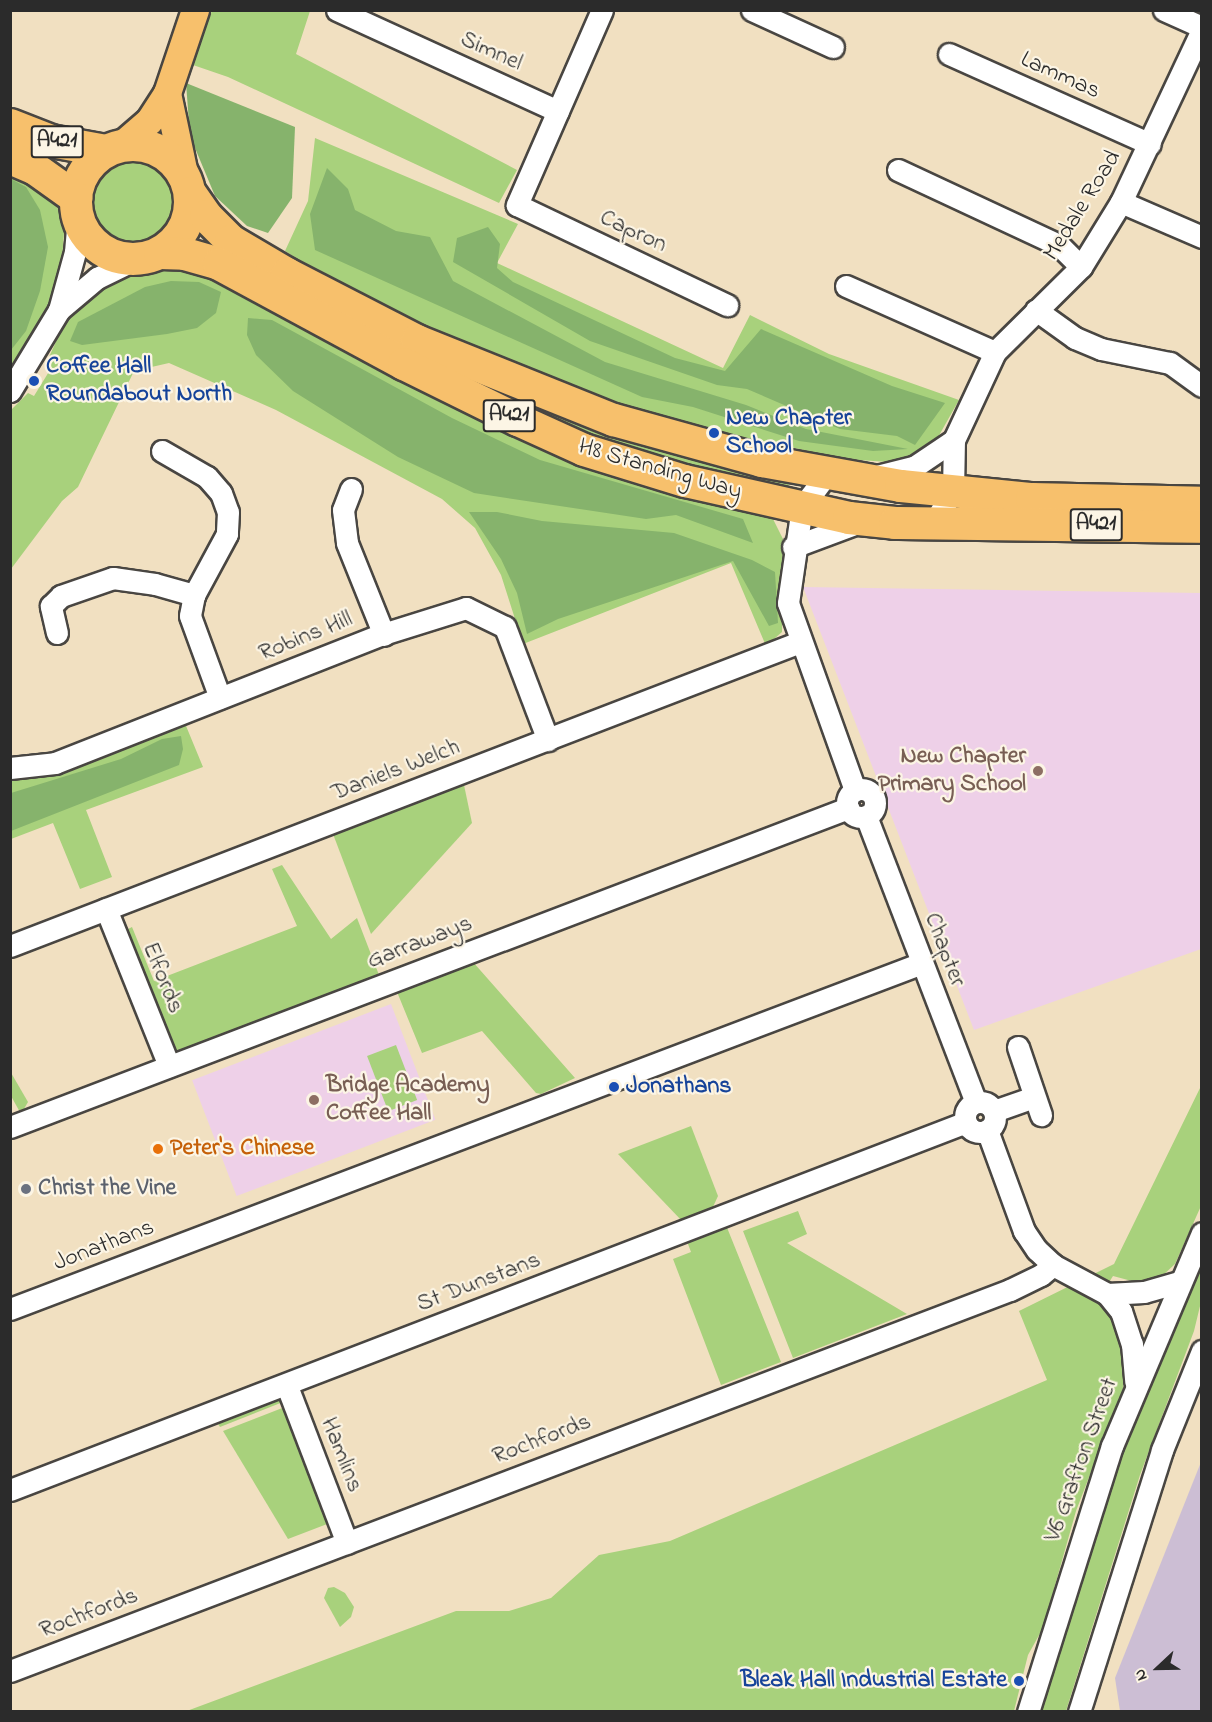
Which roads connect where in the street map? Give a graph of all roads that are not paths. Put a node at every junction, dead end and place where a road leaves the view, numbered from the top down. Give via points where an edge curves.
1 (195, 10) edge
2 (337, 10) edge
3 (603, 10) edge
4 (752, 10) edge
5 (1164, 10) edge
6 (1202, 29) edge
7 (833, 47) dead end
8 (949, 54) dead end
9 (168, 91) junction
10 (558, 111) junction
11 (10, 125) edge
12 (1150, 144) junction
13 (113, 149) junction
14 (10, 158) edge
15 (898, 170) dead end
16 (187, 184) junction
17 (1121, 202) junction
18 (77, 208) junction
19 (1202, 237) edge
20 (147, 257) junction
21 (234, 258) junction
22 (1081, 267) junction
23 (281, 283) junction
24 (846, 286) dead end
25 (727, 305) dead end
26 (59, 310) junction
27 (1036, 310) junction
28 (995, 352) junction
29 (1202, 386) edge
30 (10, 391) edge
31 (954, 440) junction
32 (162, 451) dead end
33 (900, 479) junction
34 (829, 486) junction
35 (351, 489) dead end
36 (1202, 503) edge
37 (944, 508) junction
38 (865, 522) junction
39 (1202, 527) edge
40 (793, 547) junction
41 (194, 595) junction
42 (57, 633) dead end
43 (384, 635) junction
44 (800, 642) junction
45 (220, 698) junction
46 (548, 740) junction
47 (10, 768) edge
48 (856, 805) junction
49 (106, 909) junction
50 (10, 946) edge
51 (922, 963) junction
52 (1018, 1047) dead end
53 (169, 1066) junction
54 (986, 1114) junction
55 (10, 1127) edge
56 (1202, 1233) edge
57 (1053, 1265) junction
58 (1179, 1282) junction
59 (1107, 1294) junction
60 (10, 1309) edge
61 (1202, 1351) edge
62 (287, 1386) junction
63 (1135, 1387) junction
64 (10, 1490) edge
65 (347, 1543) junction
66 (10, 1671) edge
67 (1028, 1712) edge
68 (1079, 1712) edge

1 - 9 main road
2 - 10 street, Simnel
3 - 10 street
4 - 7 street
5 - 6 street
6 - 12 street, Medale Road
8 - 12 street, Lammas
9 - 13 main road via 149,122
9 - 16 main road
10 - 25 street, Capron via 517,205
11 - 13 highway, A421 via 51,141
12 - 17 street, Medale Road
13 - 16 highway, A421 via 149,147 163,153
13 - 18 highway, A421 via 85,171
14 - 18 highway, A421 via 34,168
15 - 22 street via 1059,245
16 - 20 highway via 185,228
16 - 21 highway, H8 Standing Way / A421
17 - 19 street
17 - 22 street, Medale Road
18 - 20 highway, A421 via 93,243 119,258
18 - 26 street via 75,252
20 - 21 highway, H8 Standing Way / A421 via 185,254
20 - 26 street via 97,278
21 - 23 highway, H8 Standing Way / A421
22 - 27 street, Medale Road
23 - 34 highway, H8 Standing Way / A421 via 553,398 700,446 762,461
23 - 34 highway, H8 Standing Way / A421 via 404,364 584,450 685,481
24 - 28 street
26 - 30 street
27 - 28 street, Medale Road
27 - 29 street via 1075,338 1101,349 1170,363
28 - 31 street, Medale Road
31 - 33 street
31 - 37 street, Medale Road
32 - 41 street via 207,477 222,493 228,512 227,534
33 - 34 highway, H8 Standing Way / A421
33 - 37 highway, H8 Standing Way / A421
34 - 38 highway, H8 Standing Way / A421
34 - 40 street, Chapter
35 - 43 street via 335,509
36 - 37 highway, H8 Standing Way / A421 via 1032,499
37 - 38 highway, H8 Standing Way / A421
37 - 39 highway, H8 Standing Way / A421 via 990,524
38 - 40 street
40 - 44 street, Chapter via 788,603
41 - 42 street via 113,578 61,596 51,606
41 - 45 street via 190,616 194,635
43 - 45 street, Robins Hill
43 - 46 street, Robins Hill via 466,608 505,627
44 - 46 street, Daniels Welch
44 - 48 street, Chapter
45 - 47 street, Robins Hill via 55,763
46 - 49 street, Daniels Welch
48 - 51 street, Chapter
48 - 53 street, Garraways
49 - 50 street, Daniels Welch
49 - 53 street, Elfords
51 - 54 street, Chapter
51 - 60 street, Jonathans
52 - 54 street via 1038,1106
53 - 55 street, Garraways
54 - 57 street, Chapter via 1024,1231
54 - 62 street, St Dunstans via 977,1132 966,1122
56 - 58 street, V6 Grafton Street
57 - 59 street
57 - 65 street, Rochfords via 1010,1290
58 - 59 street via 1144,1292
58 - 63 street, V6 Grafton Street
59 - 63 street via 1121,1311 1129,1330
61 - 68 street via 1162,1450
62 - 64 street, St Dunstans
62 - 65 street, Hamlins
63 - 67 street, V6 Grafton Street via 1077,1547
65 - 66 street, Rochfords

